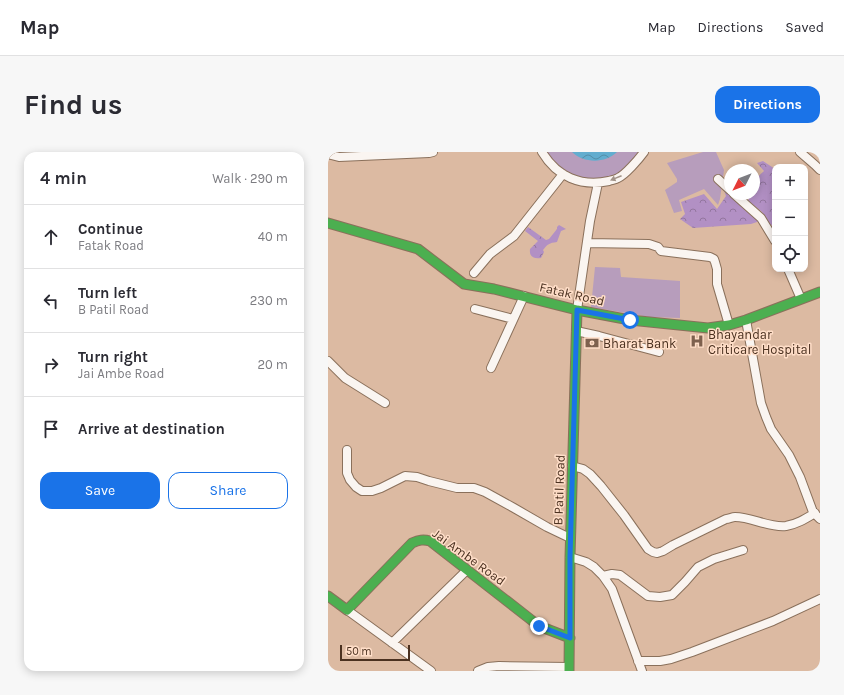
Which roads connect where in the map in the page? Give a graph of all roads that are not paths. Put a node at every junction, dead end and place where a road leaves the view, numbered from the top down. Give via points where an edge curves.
1 (433, 152) edge
2 (542, 152) edge
3 (644, 152) edge
4 (800, 152) edge
5 (328, 154) edge
6 (820, 170) edge
7 (562, 174) junction
8 (718, 179) dead end
9 (598, 183) junction
10 (724, 184) edge
11 (741, 200) edge
12 (328, 223) edge
13 (772, 236) edge
14 (587, 243) junction
15 (789, 272) edge
16 (474, 273) dead end
17 (820, 292) edge
18 (524, 296) junction
19 (801, 299) junction
20 (475, 309) dead end
21 (577, 310) junction
22 (513, 319) junction
23 (746, 320) junction
24 (729, 325) junction
25 (576, 331) junction
26 (659, 352) dead end
27 (328, 361) edge
28 (491, 368) dead end
29 (385, 403) dead end
30 (347, 450) dead end
31 (572, 466) junction
32 (817, 516) edge
33 (570, 538) junction
34 (743, 550) dead end
35 (570, 557) junction
36 (467, 570) junction
37 (603, 576) junction
38 (328, 596) edge
39 (820, 599) edge
40 (347, 610) junction
41 (570, 638) junction
42 (392, 643) junction
43 (638, 660) junction
44 (569, 669) edge
45 (431, 671) edge
46 (478, 671) edge
47 (642, 671) edge

1 - 5 street via 339,157
2 - 7 street via 546,160
3 -> 9 street via 619,178
4 - 6 street
7 - 9 street via 577,181
7 - 16 street via 514,236 490,254
8 - 10 street
9 - 14 street
11 - 13 street via 761,218
12 - 18 main road, Fatak Road via 418,248 464,284
14 - 21 street
14 - 24 street via 649,244 661,251 714,259 717,284
15 - 19 street
17 - 19 main road, Fatak Road
18 - 21 main road, Fatak Road
18 - 22 street
19 - 23 main road, Fatak Road
20 - 22 street
21 - 24 main road, Fatak Road via 630,320 708,328
21 - 25 main road, B Patil Road
22 - 28 street
23 - 24 main road, Fatak Road
23 - 32 street via 761,403 766,417 789,455
25 - 26 street
25 - 31 main road, B Patil Road
27 - 29 street via 345,378
30 - 33 street via 347,473 350,480 362,491 381,488 405,476 457,488 474,488
31 - 32 street via 590,474 648,549 657,553 735,517 785,526
31 - 33 main road, B Patil Road
33 - 35 main road, B Patil Road
34 - 37 street via 698,567 672,595 648,596 620,575
35 - 37 street via 586,562
35 - 41 main road, B Patil Road
36 - 40 main road, Jai Ambe Road via 430,541 419,539 412,543
36 - 41 main road, Jai Ambe Road via 539,626
36 - 42 street
37 - 43 street via 612,589
38 - 40 main road
39 - 43 street via 773,621 692,652 660,661
40 - 42 street
41 - 44 main road, B Patil Road
42 - 45 street
43 - 47 street
44 - 46 street via 499,666

